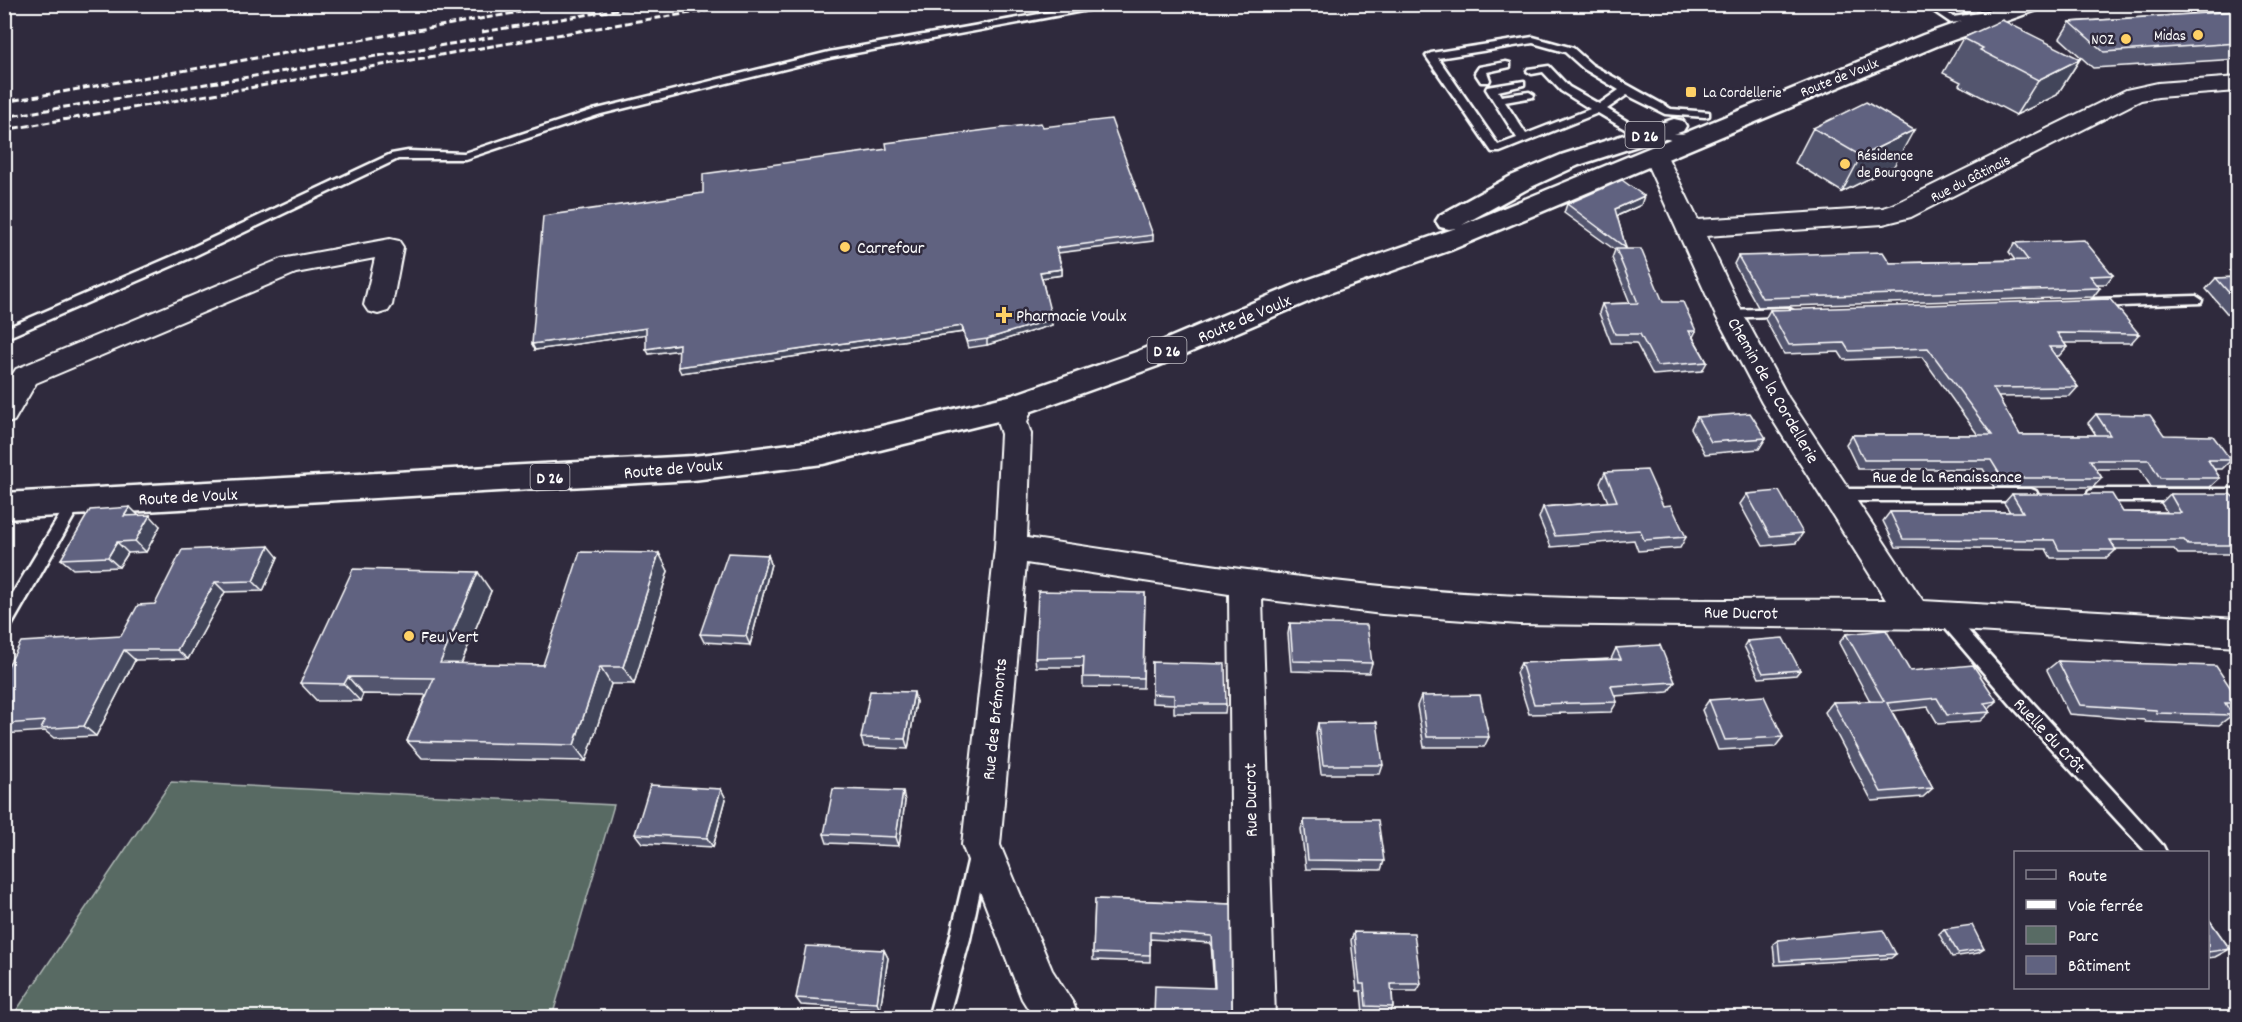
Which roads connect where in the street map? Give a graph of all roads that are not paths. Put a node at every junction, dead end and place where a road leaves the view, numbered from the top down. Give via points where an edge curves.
1 (1115, 4) edge
2 (1928, 4) edge
3 (2027, 6) edge
4 (1980, 7) edge
5 (1946, 12) edge
6 (1931, 40) junction
7 (1554, 77) junction
8 (1488, 84) junction
9 (2238, 84) edge
10 (1565, 89) junction
11 (1626, 90) junction
12 (1549, 91) dead end
13 (1529, 95) dead end
14 (1500, 100) junction
15 (1599, 109) junction
16 (1705, 114) junction
17 (1523, 138) junction
18 (1649, 145) junction
19 (1690, 230) junction
20 (2196, 300) dead end
21 (2079, 303) edge
22 (378, 305) dead end
23 (1798, 312) edge
24 (1729, 314) junction
25 (4, 335) edge
26 (1018, 405) junction
27 (4, 413) edge
28 (1836, 495) junction
29 (2049, 495) edge
30 (2084, 495) edge
31 (2238, 495) edge
32 (75, 502) junction
33 (4, 506) edge
34 (1011, 548) junction
35 (1245, 583) junction
36 (1929, 615) junction
37 (4, 623) edge
38 (2238, 633) edge
39 (981, 845) junction
40 (2156, 851) edge
41 (938, 1017) edge
42 (1058, 1017) edge
43 (1254, 1017) edge

1 - 25 lane via 829,55 597,112 465,156 395,156 184,256
2 - 5 lane
3 - 5 lane
3 - 6 main road, Route de Voulx / D 26
4 - 5 main road, Route de Voulx / D 26
5 - 6 lane via 1953,25 1933,34
5 - 16 main road, Route de Voulx / D 26 via 1893,45
6 - 18 main road, Route de Voulx / D 26 via 1695,137
7 - 7 lane via 1532,71 1545,68
7 - 10 lane
8 - 8 lane via 1513,74 1483,69 1480,73
8 - 14 lane
9 - 19 street, Rue du Gâtinais via 2134,94 1902,211 1873,217
10 - 12 lane
10 - 15 lane
11 - 15 lane
11 - 16 lane via 1669,112
11 - 17 lane via 1588,67 1569,50 1533,40 1431,56 1496,150
13 - 14 lane
14 - 17 lane
15 - 17 lane
15 - 18 lane
16 - 18 main road, Route de Voulx / D 26
18 - 19 street, Chemin de la Cordellerie
18 - 26 main road, Route de Voulx / D 26 via 1441,244 1314,288 1147,359
19 - 24 street, Chemin de la Cordellerie
20 - 21 lane
22 - 27 street via 390,247 290,265 26,376
23 - 24 lane
24 - 28 street, Chemin de la Cordellerie via 1777,403
26 - 32 main road, Route de Voulx / D 26 via 823,452 693,468
26 - 34 street, Rue des Brémonts via 1012,422 1016,434
28 - 29 lane, Rue de la Renaissance
28 - 36 street, Chemin de la Cordellerie
30 - 31 lane
32 - 33 main road, Route de Voulx / D 26
32 - 37 lane
34 - 35 street, Rue Ducrot
34 - 39 street, Rue des Brémonts
35 - 36 street, Rue Ducrot via 1382,600 1519,610
35 - 43 street, Rue Ducrot
36 - 38 street, Rue Ducrot
36 - 40 lane, Ruelle du Crôt via 2018,701
39 - 41 lane
39 - 42 street, Rue des Brémonts via 1037,984

